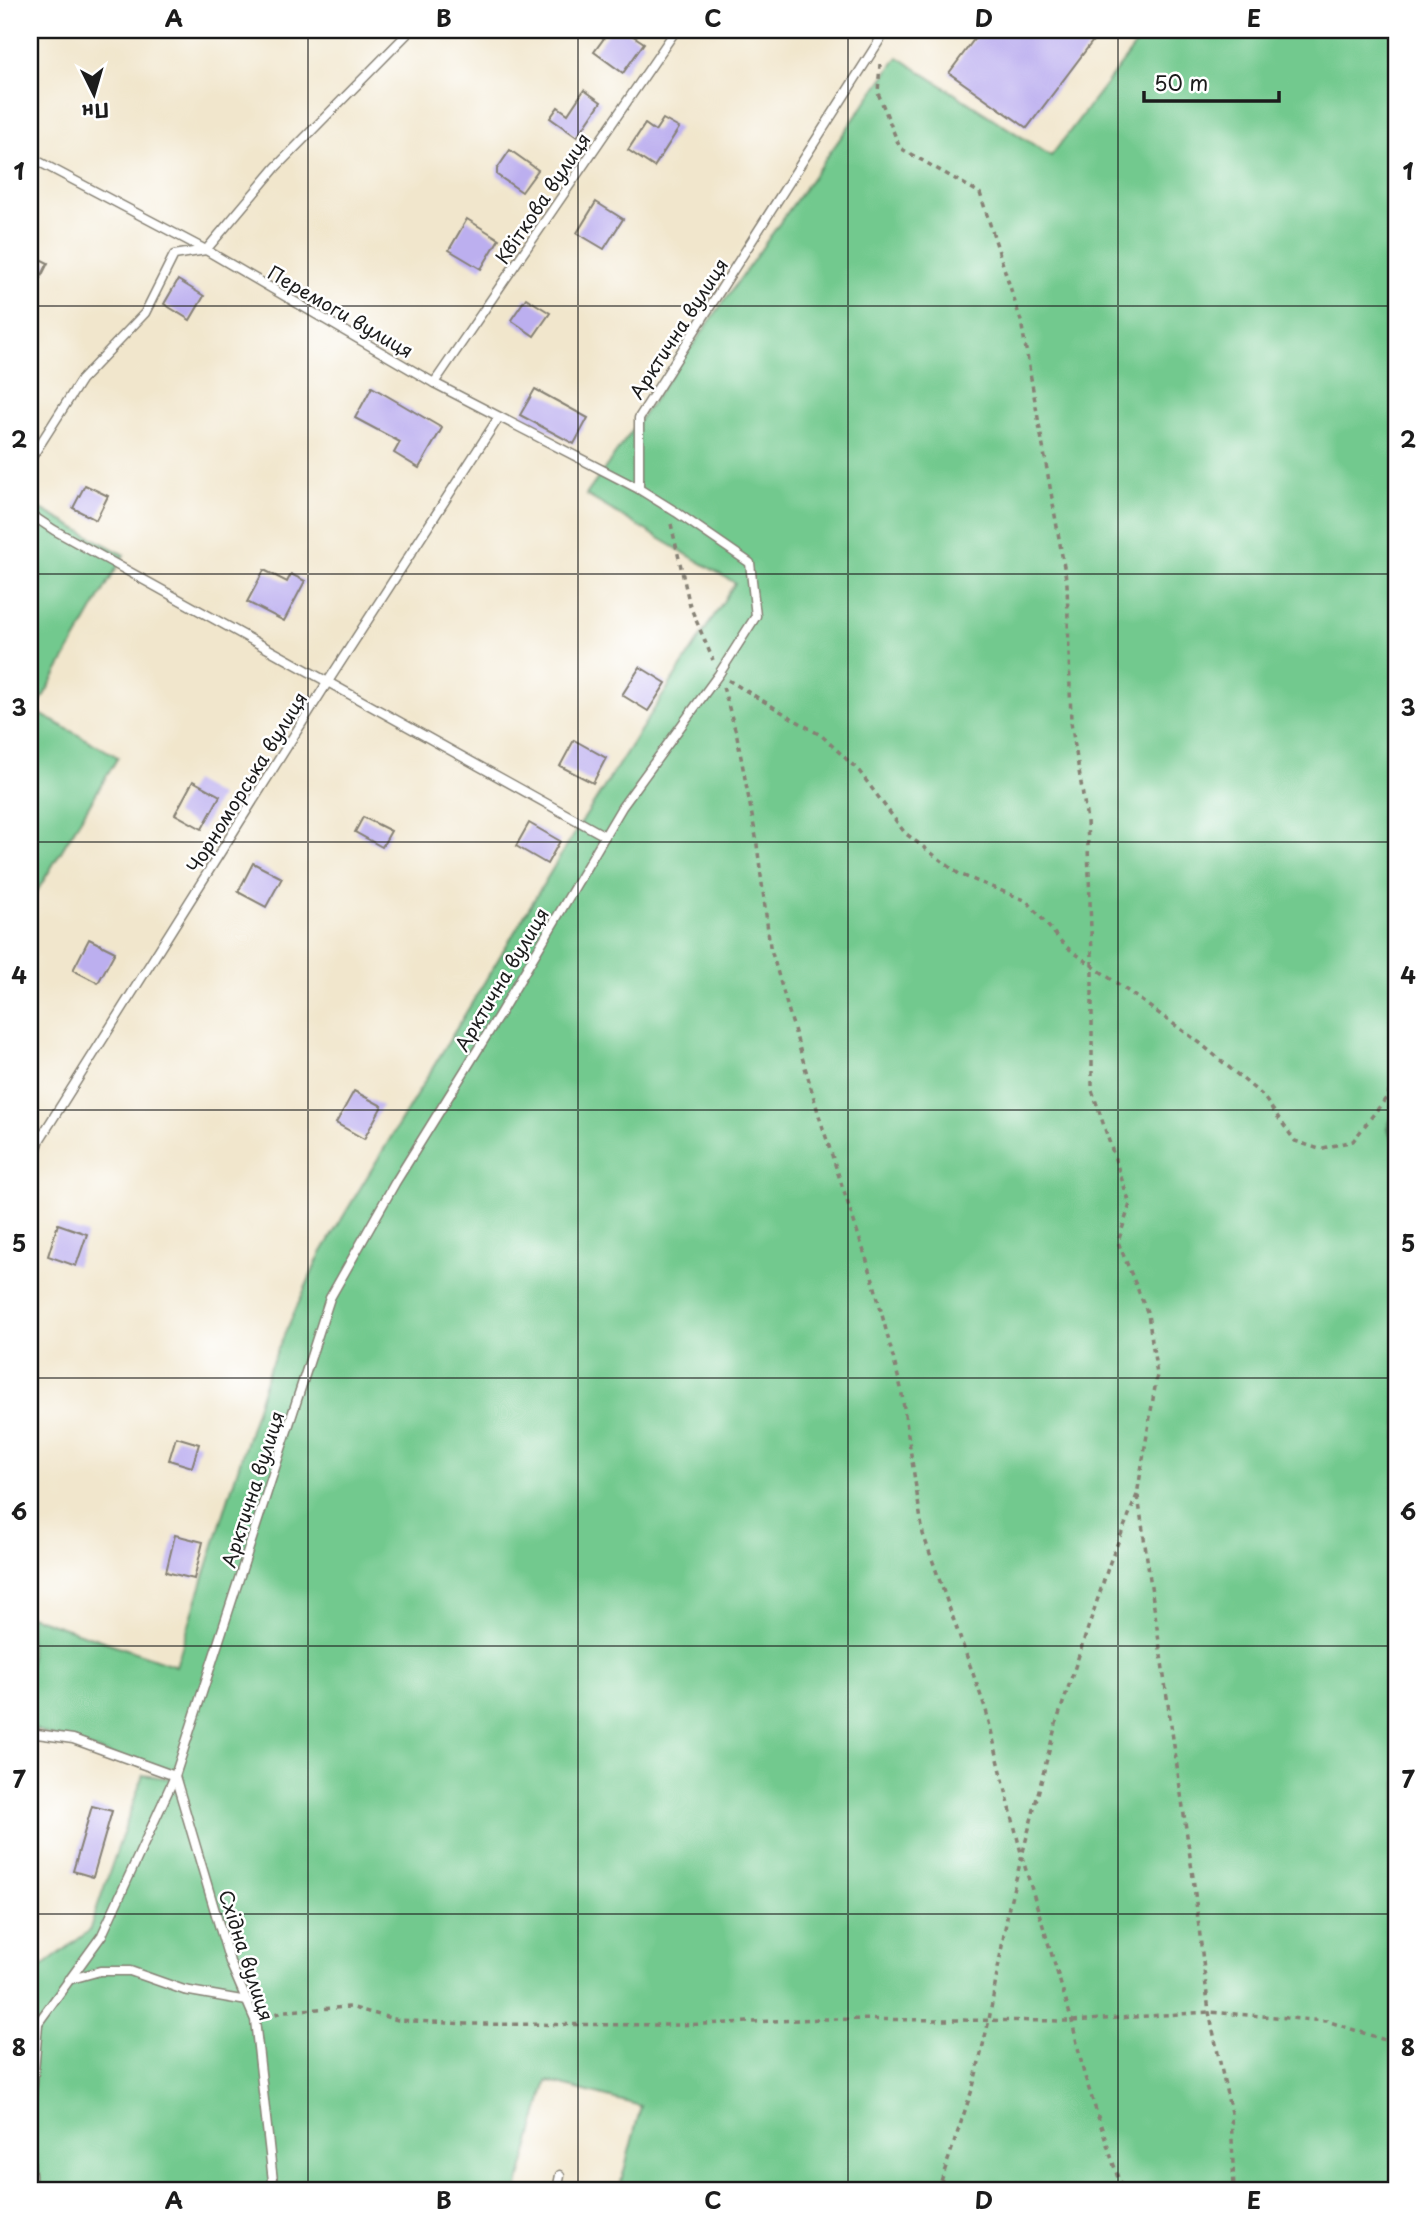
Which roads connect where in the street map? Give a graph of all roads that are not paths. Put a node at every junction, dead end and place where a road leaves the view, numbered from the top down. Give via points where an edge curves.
1 (411, 30) edge
2 (676, 30) edge
3 (884, 33) edge
4 (30, 157) edge
5 (206, 250) junction
6 (434, 383) junction
7 (499, 417) junction
8 (30, 460) edge
9 (639, 489) junction
10 (30, 513) edge
11 (327, 683) junction
12 (605, 836) junction
13 (30, 1170) edge
14 (30, 1732) edge
15 (175, 1776) junction
16 (68, 1980) junction
17 (247, 2001) junction
18 (38, 2021) junction
19 (30, 2034) edge
20 (30, 2120) edge
21 (30, 2158) edge
22 (560, 2175) dead end
23 (32, 2190) edge
24 (274, 2190) edge
25 (557, 2190) edge

1 - 5 lane via 276,167
2 - 6 lane, Квіткова вулиця
3 - 9 lane, Арктична вулиця via 639,418
4 - 5 lane, Перемоги вулиця
5 - 6 lane, Перемоги вулиця
5 - 8 lane via 174,255 145,313 81,380
6 - 7 lane, Перемоги вулиця
7 - 9 lane, Перемоги вулиця
7 - 11 lane, Чорноморська вулиця
9 - 12 lane, Арктична вулиця via 750,563 756,616
10 - 11 lane
11 - 12 lane
11 - 13 lane, Чорноморська вулиця via 40,1139
12 - 15 lane, Арктична вулиця via 330,1298
14 - 15 lane via 73,1739
15 - 16 lane, Арктична вулиця via 102,1935
15 - 17 lane, Східна вулиця via 230,1962
16 - 17 lane via 100,1971 130,1971 184,1990
16 - 18 lane, Арктична вулиця
17 - 24 lane, Східна вулиця via 255,2020
18 - 19 lane, Арктична вулиця
18 - 20 lane
21 - 23 lane
22 - 25 lane

